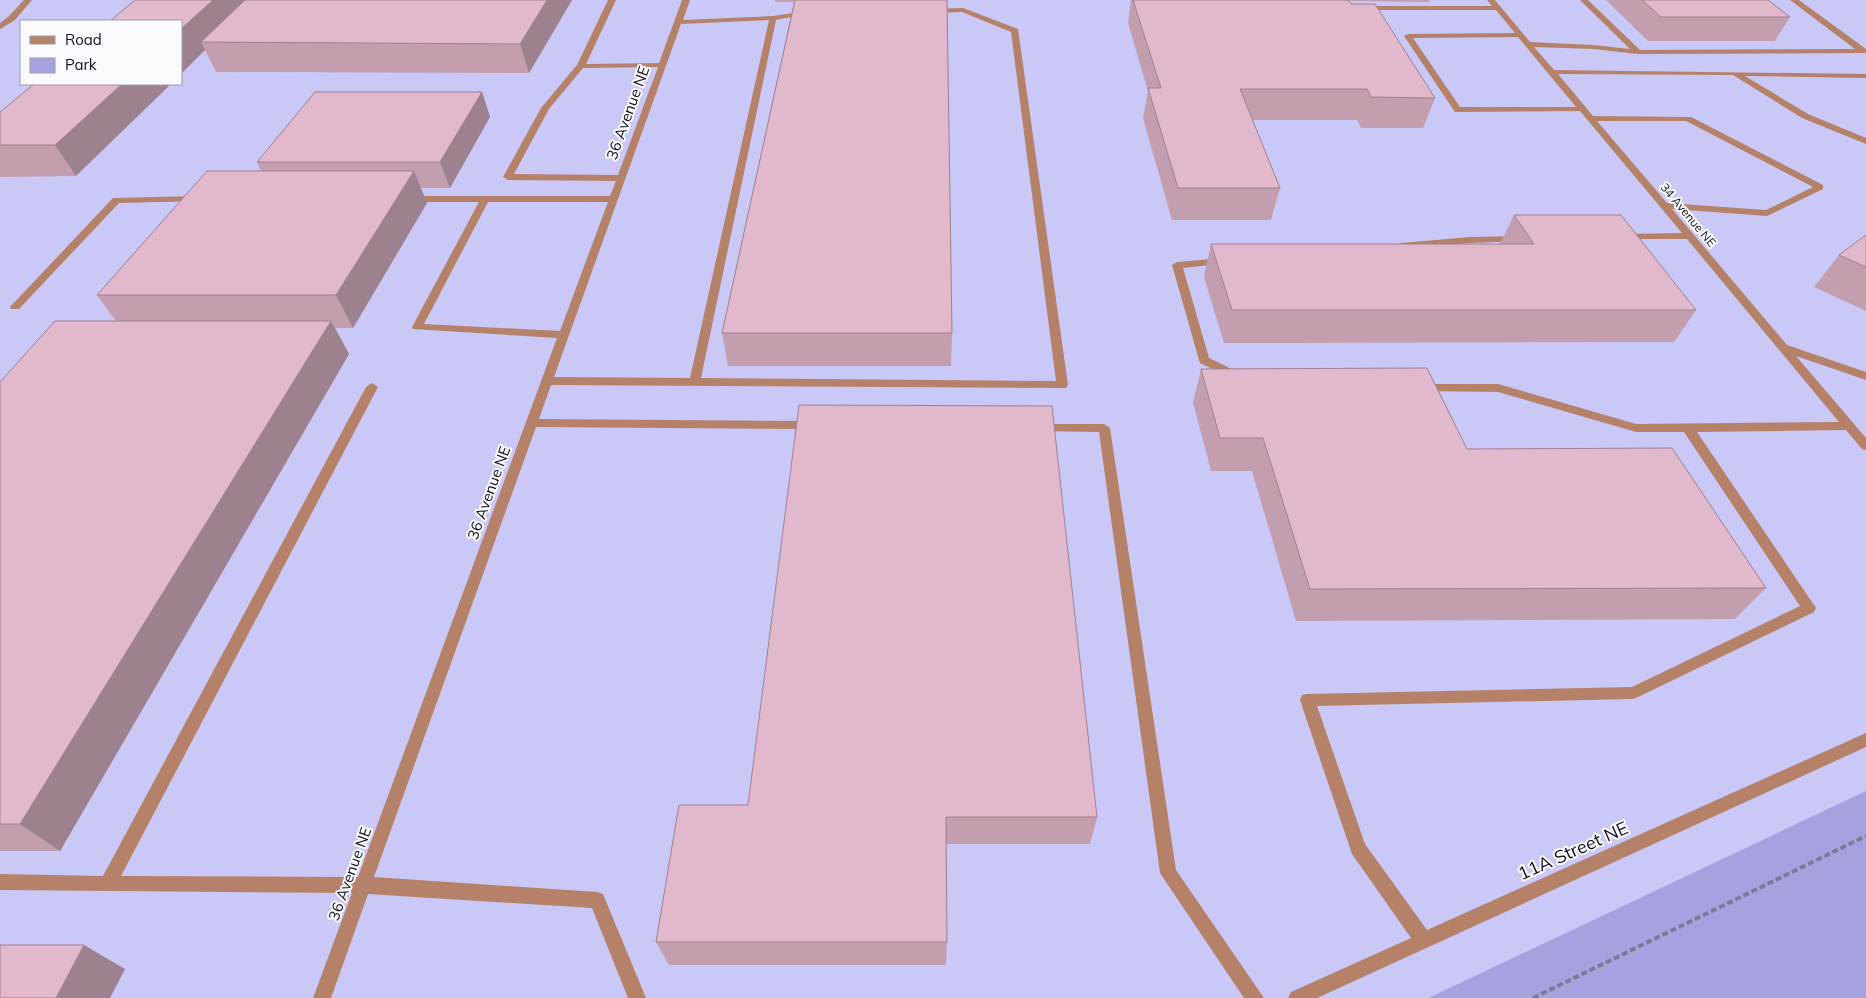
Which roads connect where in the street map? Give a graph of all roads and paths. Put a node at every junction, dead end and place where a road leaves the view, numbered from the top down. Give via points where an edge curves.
1 (28, 0) edge
2 (612, 0) edge
3 (686, 0) edge
4 (1490, 0) edge
5 (1584, 0) edge
6 (1794, 0) edge
7 (1353, 8) edge
8 (1498, 8) junction
9 (917, 11) edge
10 (816, 12) edge
11 (773, 18) junction
12 (678, 22) junction
13 (0, 27) edge
14 (1520, 35) junction
15 (1527, 44) junction
16 (1865, 51) edge
17 (1638, 52) junction
18 (662, 65) junction
19 (582, 66) junction
20 (1551, 72) junction
21 (1735, 73) junction
22 (1866, 76) edge
23 (1582, 109) junction
24 (1590, 118) junction
25 (1866, 141) edge
26 (621, 178) junction
27 (614, 198) junction
28 (206, 199) edge
29 (395, 199) edge
30 (485, 199) junction
31 (1664, 206) junction
32 (1689, 236) junction
33 (1609, 237) edge
34 (1529, 239) edge
35 (1392, 246) edge
36 (1236, 260) edge
37 (15, 307) dead end
38 (564, 335) junction
39 (1782, 348) junction
40 (1866, 376) edge
41 (547, 381) junction
42 (1247, 381) edge
43 (695, 382) junction
44 (372, 387) dead end
45 (1411, 387) edge
46 (532, 423) junction
47 (828, 426) edge
48 (1849, 426) junction
49 (1025, 428) edge
50 (1688, 428) junction
51 (1866, 446) edge
52 (1866, 740) edge
53 (1866, 836) edge
54 (0, 882) edge
55 (108, 884) junction
56 (363, 885) junction
57 (1423, 940) junction
58 (322, 998) edge
59 (637, 998) edge
60 (1255, 998) edge
61 (1296, 998) edge
62 (1533, 998) edge

1 - 13 street
2 - 19 street
3 - 12 street, 36 Avenue NE
4 - 8 street, 34 Avenue NE
5 - 17 street
6 - 16 street
7 - 8 street
8 - 14 street, 34 Avenue NE
9 - 43 street via 963,10 1015,31 1062,385
10 - 11 street
11 - 12 street
11 - 43 street
12 - 18 street, 36 Avenue NE
14 - 15 street, 34 Avenue NE
14 - 23 street via 1408,36 1458,110
15 - 17 street via 1593,46
15 - 20 street, 34 Avenue NE
16 - 17 street
18 - 19 street
18 - 26 street, 36 Avenue NE
19 - 26 street via 545,108 508,177
20 - 21 street
20 - 23 street, 34 Avenue NE
21 - 22 street
21 - 25 street via 1805,116
23 - 24 street, 34 Avenue NE
24 - 31 street, 34 Avenue NE
24 - 31 street via 1688,119 1820,187 1767,213
26 - 27 street, 36 Avenue NE
27 - 30 street
27 - 38 street, 36 Avenue NE
28 - 37 street via 116,200
29 - 30 street
30 - 38 street via 417,327
31 - 32 street, 34 Avenue NE
32 - 33 street
32 - 39 street, 34 Avenue NE
34 - 35 street
36 - 42 street via 1177,265 1204,360
38 - 41 street, 36 Avenue NE
39 - 40 street
39 - 48 street, 34 Avenue NE
41 - 43 street
41 - 46 street, 36 Avenue NE
44 - 55 street
45 - 50 street via 1498,388 1636,428
46 - 47 street
46 - 56 street, 36 Avenue NE
48 - 50 street
48 - 51 street, 34 Avenue NE
49 - 60 street via 1104,428 1168,872
50 - 57 street via 1809,608 1633,693 1307,700 1358,848
52 - 57 street, 11A Street NE
53 - 62 path
54 - 55 street
55 - 56 street
56 - 58 street, 36 Avenue NE
56 - 59 street via 597,900
57 - 61 street, 11A Street NE

